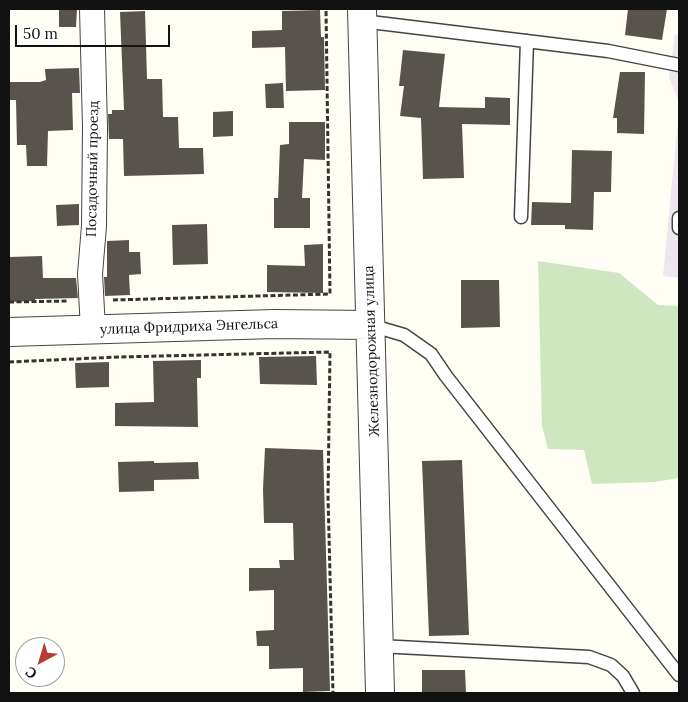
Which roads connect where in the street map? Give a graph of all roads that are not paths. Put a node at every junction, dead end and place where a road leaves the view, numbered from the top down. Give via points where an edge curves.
1 (92, 9) edge
2 (362, 15) edge
3 (527, 41) junction
4 (679, 65) edge
5 (521, 217) dead end
6 (679, 218) edge
7 (679, 228) edge
8 (370, 325) junction
9 (93, 329) junction
10 (9, 332) edge
11 (379, 646) junction
12 (679, 675) edge
13 (380, 693) edge
14 (633, 693) edge

1 - 9 street, Посадочный проезд via 95,128 90,274
2 - 3 lane
2 - 8 street, Железнодорожная улица
3 - 4 lane via 608,51
3 - 5 lane
6 - 7 lane
8 - 9 street, улица Фридриха Энгельса
8 - 11 street, Железнодорожная улица
8 - 12 lane via 404,335 431,354
9 - 10 street, улица Фридриха Энгельса
11 - 13 street, Железнодорожная улица
11 - 14 lane via 589,657 611,666 623,676

